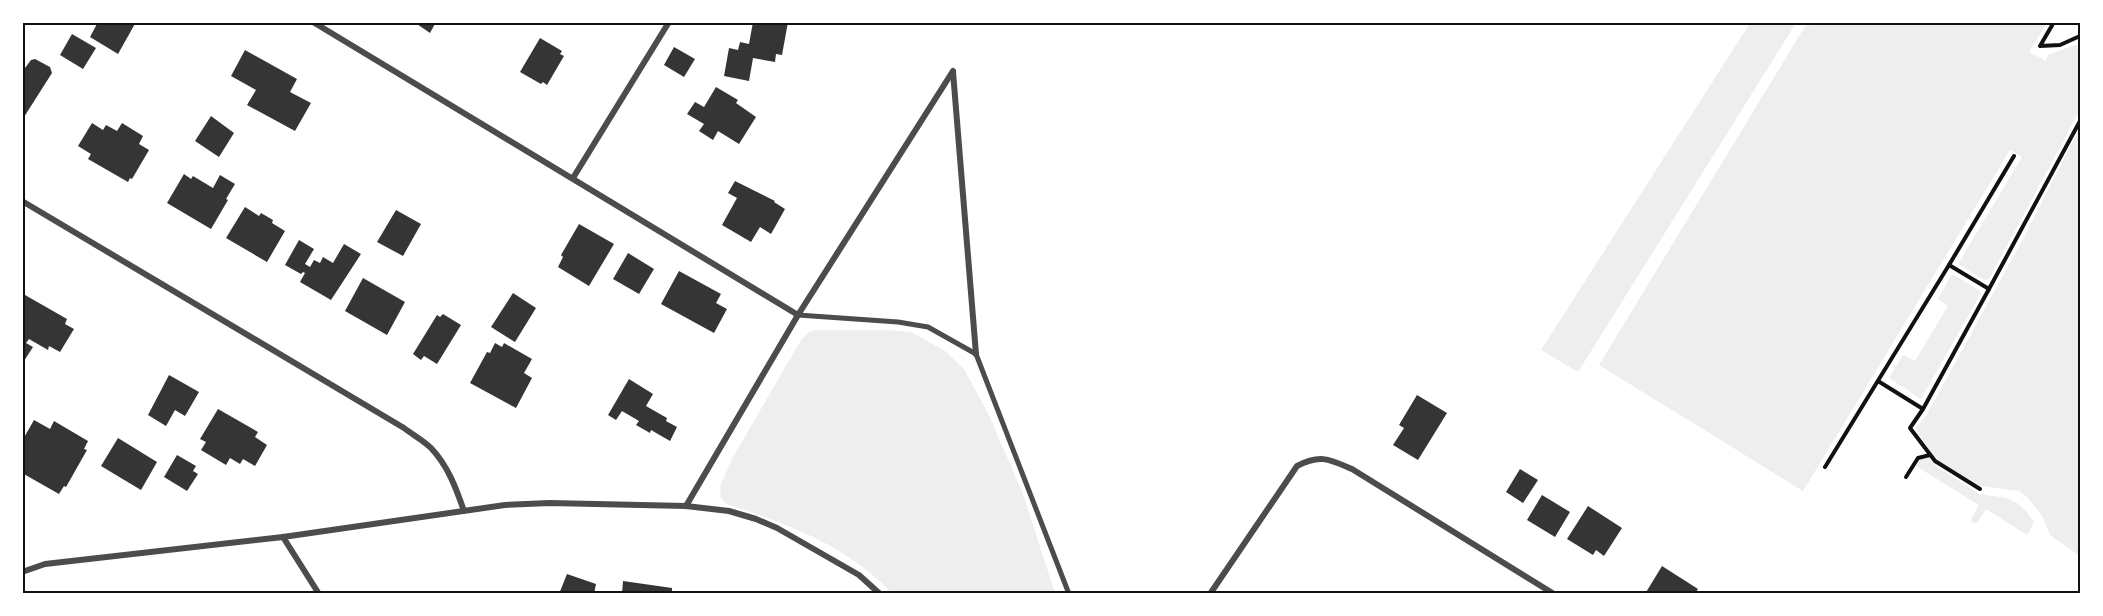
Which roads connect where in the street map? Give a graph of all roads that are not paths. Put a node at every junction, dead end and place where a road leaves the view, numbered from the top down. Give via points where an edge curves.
1 (313, 22) edge
2 (669, 22) edge
3 (573, 178) junction
4 (22, 201) edge
5 (798, 315) junction
6 (976, 354) junction
7 (686, 506) junction
8 (464, 511) junction
9 (283, 537) junction
10 (22, 572) edge
11 (319, 594) edge
12 (880, 594) edge
13 (1069, 594) edge
14 (1210, 594) edge
15 (1554, 594) edge

1 - 3 street
2 - 3 street
3 - 5 street
4 - 8 street via 404,428 430,447 442,462
5 - 6 street via 928,327
5 - 6 street via 953,71
5 - 7 street
6 - 13 street
7 - 8 street via 550,503
7 - 12 street via 729,511 777,528 859,575
8 - 9 street
9 - 10 street via 45,564
9 - 11 street
14 - 15 street via 1297,466 1310,459 1326,458 1352,469

